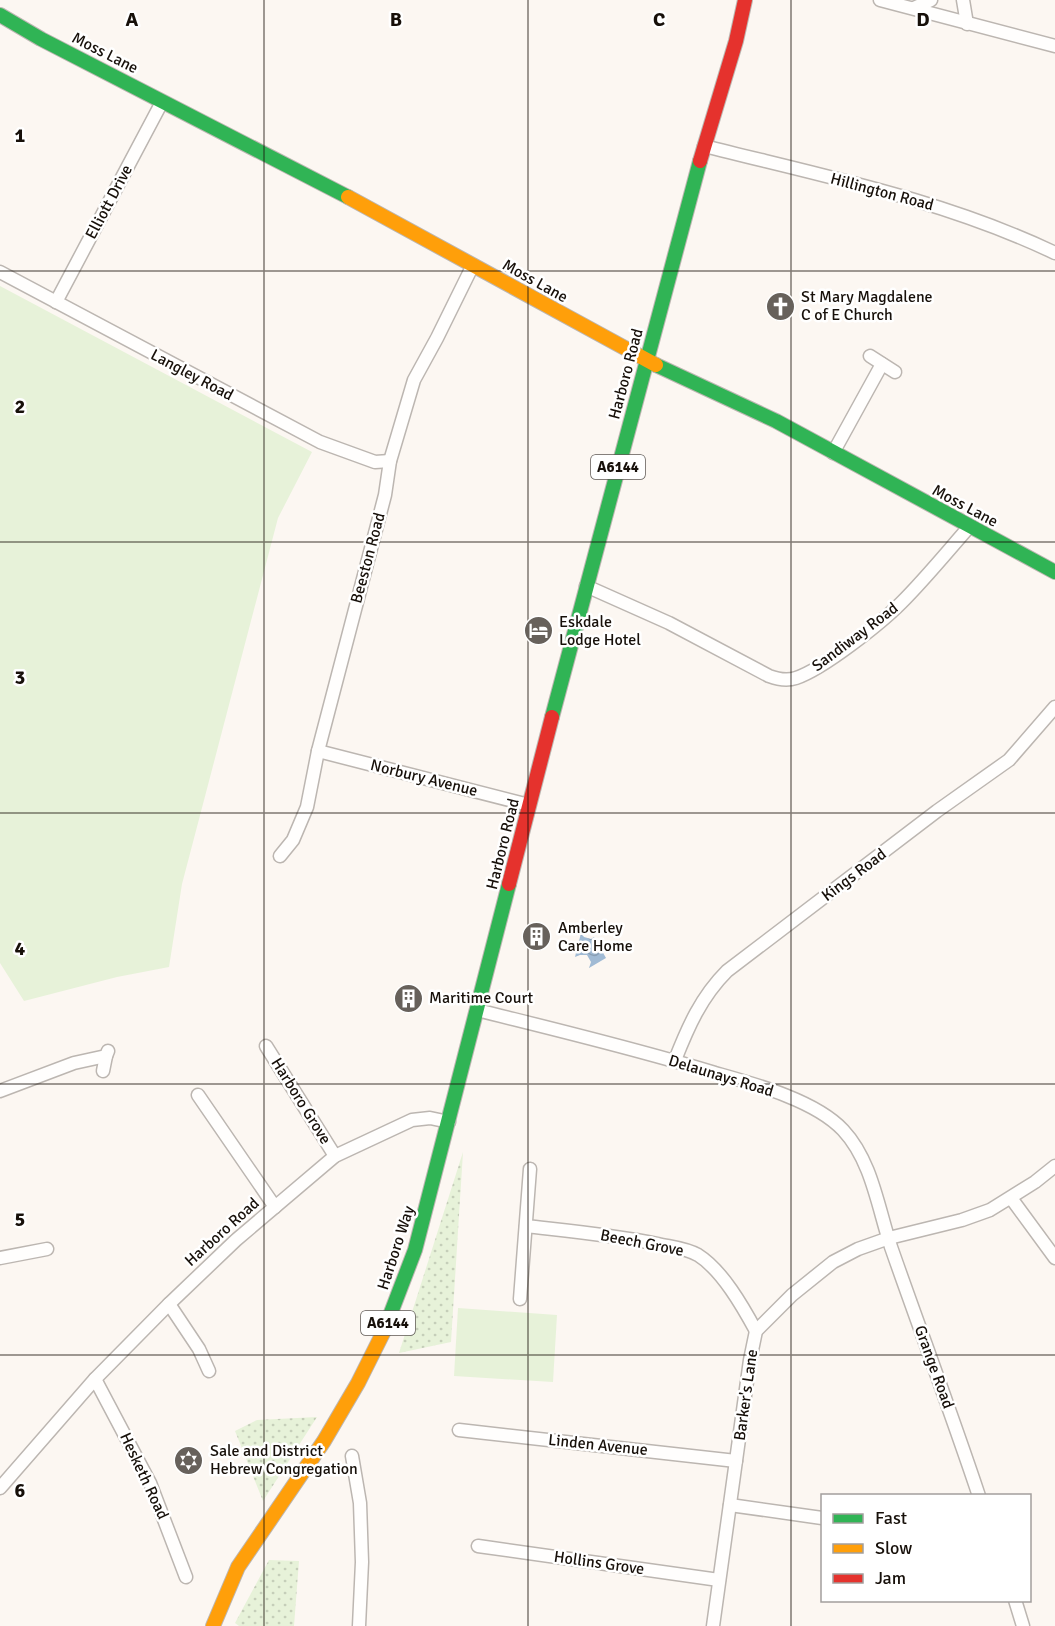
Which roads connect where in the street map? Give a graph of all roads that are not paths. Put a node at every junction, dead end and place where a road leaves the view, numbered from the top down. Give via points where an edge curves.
1 (745, 0) edge
2 (880, 0) edge
3 (931, 0) edge
4 (963, 0) edge
5 (914, 8) junction
6 (0, 15) edge
7 (967, 24) junction
8 (1055, 46) edge
9 (162, 102) junction
10 (704, 146) junction
11 (1055, 253) edge
12 (473, 265) junction
13 (0, 272) edge
14 (56, 302) junction
15 (870, 356) dead end
16 (646, 362) junction
17 (882, 364) junction
18 (895, 372) dead end
19 (834, 453) junction
20 (390, 461) junction
21 (969, 527) junction
22 (1055, 572) edge
23 (586, 586) junction
24 (1055, 707) edge
25 (318, 751) junction
26 (529, 805) junction
27 (280, 856) dead end
28 (477, 1010) junction
29 (267, 1046) dead end
30 (675, 1060) junction
31 (103, 1071) dead end
32 (0, 1091) edge
33 (198, 1095) dead end
34 (449, 1122) junction
35 (335, 1156) junction
36 (1055, 1166) edge
37 (530, 1169) dead end
38 (1011, 1198) junction
39 (275, 1207) junction
40 (526, 1226) junction
41 (889, 1238) junction
42 (47, 1249) dead end
43 (0, 1258) edge
44 (1055, 1258) edge
45 (520, 1299) dead end
46 (169, 1305) junction
47 (756, 1331) junction
48 (209, 1371) dead end
49 (95, 1379) junction
50 (459, 1430) dead end
51 (352, 1456) dead end
52 (736, 1461) junction
53 (0, 1488) edge
54 (978, 1494) edge
55 (730, 1505) junction
56 (821, 1518) edge
57 (478, 1546) dead end
58 (186, 1576) dead end
59 (719, 1580) junction
60 (1016, 1602) edge
61 (213, 1626) edge
62 (359, 1626) edge
63 (713, 1626) edge
64 (1023, 1626) edge

1 - 10 main road, Harboro Road / A6144
2 - 5 street
3 - 5 street
4 - 7 street
5 - 7 street
6 - 9 main road, Moss Lane
7 - 8 street
9 - 12 main road, Moss Lane
9 - 14 street, Elliott Drive
10 - 11 street, Hillington Road via 912,198
10 - 16 main road, Harboro Road / A6144
12 - 16 main road, Moss Lane
12 - 20 street, Beeston Road via 414,380
13 - 14 street, Langley Road
14 - 20 street, Langley Road via 320,442 375,462
15 - 17 street
16 - 19 main road, Moss Lane via 776,421
16 - 23 main road, Harboro Road / A6144
17 - 18 street
17 - 19 street
19 - 21 main road, Moss Lane
20 - 25 street, Beeston Road via 385,495
21 - 22 main road, Moss Lane
21 - 23 street, Sandiway Road via 902,603 880,622 812,670 794,678 769,676 669,623
23 - 26 main road, Harboro Road / A6144
24 - 30 street, Kings Road via 1009,760 727,971 711,987 695,1013
25 - 26 street, Norbury Avenue
25 - 27 street, Beeston Road via 301,824
26 - 28 main road, Harboro Road / A6144
28 - 30 street, Delaunays Road
28 - 34 main road, Harboro Road / A6144
29 - 35 street, Harboro Grove
30 - 41 street, Delaunays Road via 765,1088 807,1106 837,1125 858,1151
31 - 32 street via 107,1054
33 - 39 street
34 - 35 street, Harboro Road via 412,1120
34 - 61 main road, Harboro Way / A6144 via 415,1250 389,1321 343,1412 238,1567
35 - 39 street, Harboro Road
36 - 38 street, Barker's Lane
37 - 40 street
38 - 41 street, Barker's Lane via 962,1220
38 - 44 street
39 - 46 street, Harboro Road
40 - 45 street
40 - 47 street, Beech Grove via 612,1236 695,1253 713,1268
41 - 47 street, Barker's Lane via 833,1262 792,1294
41 - 54 street, Grange Road
42 - 43 street
46 - 48 street
46 - 49 street, Harboro Road
47 - 52 street, Barker's Lane
49 - 53 street, Harboro Road
49 - 58 street, Hesketh Road via 150,1483
50 - 52 street, Linden Avenue
51 - 62 street via 360,1503
52 - 55 street, Barker's Lane
55 - 56 street
55 - 59 street, Barker's Lane
57 - 59 street, Hollins Grove
59 - 63 street, Barker's Lane
60 - 64 street

